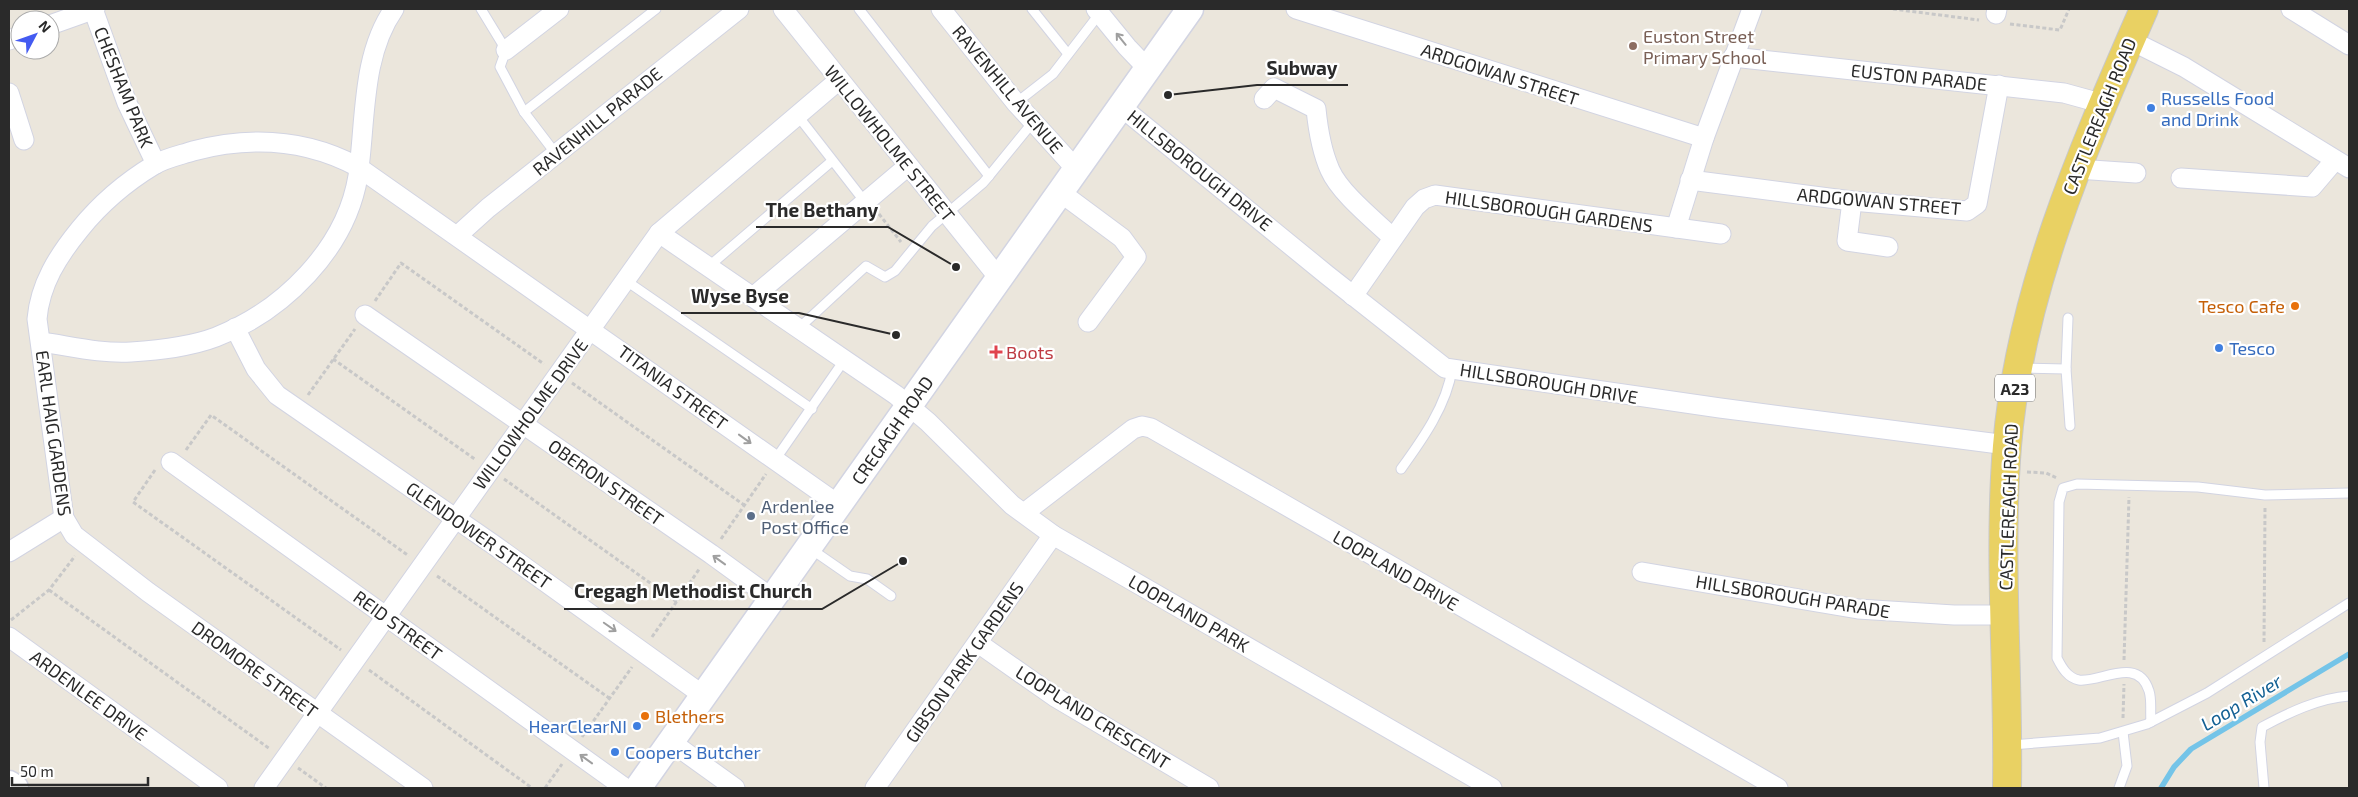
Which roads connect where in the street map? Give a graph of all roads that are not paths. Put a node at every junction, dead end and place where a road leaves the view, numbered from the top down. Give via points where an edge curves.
1 (94, 9) edge
2 (394, 9) edge
3 (482, 9) edge
4 (559, 9) edge
5 (656, 9) edge
6 (739, 9) edge
7 (783, 9) edge
8 (859, 9) edge
9 (941, 9) edge
10 (1032, 9) edge
11 (1190, 9) edge
12 (1296, 9) edge
13 (1752, 9) edge
14 (2144, 9) edge
15 (2291, 9) edge
16 (1098, 11) edge
17 (60, 21) edge
18 (2130, 40) junction
19 (2349, 45) edge
20 (506, 50) junction
21 (1068, 54) junction
22 (1733, 57) junction
23 (1148, 68) junction
24 (839, 80) junction
25 (1999, 86) junction
26 (9, 93) edge
27 (1264, 99) dead end
28 (1016, 103) junction
29 (2104, 104) junction
30 (1120, 106) junction
31 (524, 112) junction
32 (798, 116) junction
33 (1033, 122) junction
34 (1704, 138) junction
35 (24, 140) dead end
36 (556, 154) junction
37 (832, 160) junction
38 (156, 164) junction
39 (2342, 164) edge
40 (908, 166) junction
41 (358, 167) junction
42 (1076, 169) junction
43 (2077, 169) junction
44 (2136, 173) dead end
45 (989, 176) junction
46 (2181, 178) dead end
47 (1690, 180) junction
48 (1060, 192) junction
49 (866, 201) junction
50 (1852, 201) junction
51 (946, 214) junction
52 (1676, 228) junction
53 (659, 232) junction
54 (1722, 234) dead end
55 (457, 236) junction
56 (1393, 238) junction
57 (1888, 247) dead end
58 (708, 267) junction
59 (998, 277) junction
60 (624, 280) junction
61 (1353, 296) junction
62 (753, 297) junction
63 (365, 315) road end
64 (2068, 318) dead end
65 (1088, 322) dead end
66 (235, 328) junction
67 (799, 328) junction
68 (591, 329) junction
69 (41, 342) junction
70 (845, 358) junction
71 (2018, 368) junction
72 (1452, 369) junction
73 (2066, 370) junction
74 (912, 403) junction
75 (812, 409) junction
76 (522, 424) junction
77 (2070, 426) dead end
78 (2007, 458) junction
79 (775, 460) junction
80 (171, 462) road end
81 (1401, 469) dead end
82 (2349, 493) edge
83 (839, 505) junction
84 (1024, 513) junction
85 (64, 518) junction
86 (456, 518) junction
87 (1052, 534) junction
88 (86, 545) joint
89 (809, 547) junction
90 (9, 552) edge
91 (1642, 572) dead end
92 (891, 596) dead end
93 (773, 599) junction
94 (2349, 603) edge
95 (2004, 615) junction
96 (386, 616) junction
97 (9, 637) edge
98 (978, 643) junction
99 (704, 696) junction
100 (2349, 696) edge
101 (318, 714) junction
102 (2151, 722) junction
103 (2123, 732) junction
104 (671, 742) junction
105 (2008, 746) junction
106 (9, 784) edge
107 (14, 788) edge
108 (218, 788) edge
109 (264, 788) edge
110 (423, 788) edge
111 (625, 788) edge
112 (638, 788) edge
113 (735, 788) edge
114 (875, 788) edge
115 (1209, 788) edge
116 (1492, 788) edge
117 (1778, 788) edge
118 (2007, 788) edge
119 (2119, 788) edge
120 (2264, 788) edge

1 - 17 street
1 - 38 street, CHESHAM PARK via 127,103
2 - 41 street via 383,25 374,53
3 - 20 lane
4 - 20 street
5 - 31 lane
6 - 36 street, RAVENHILL PARADE
7 - 24 street, WILLOWHOLME STREET
8 - 45 lane
9 - 28 street, RAVENHILL AVENUE
10 - 21 lane
11 - 23 street, CREGAGH ROAD
12 - 34 street, ARDGOWAN STREET
13 - 22 street, HILLSBOROUGH GARDENS
14 - 18 main road, CASTLEREAGH ROAD / A23
15 - 19 street
16 - 21 lane
23 -> 16 street
18 - 29 main road, CASTLEREAGH ROAD / A23
18 - 39 street via 2184,67
20 - 31 lane via 500,67
21 - 28 lane via 1053,74
22 - 25 street, EUSTON PARADE
22 - 34 street, HILLSBOROUGH GARDENS
23 - 30 street, CREGAGH ROAD
24 - 32 street, WILLOWHOLME DRIVE
24 - 40 street, WILLOWHOLME STREET
25 - 29 street, EUSTON PARADE via 2064,93
25 - 50 street, ARDGOWAN STREET via 1976,204 1967,211
26 - 35 street
27 - 56 street via 1274,88 1316,109 1330,170 1352,199
28 - 33 street, RAVENHILL AVENUE
29 - 43 main road, CASTLEREAGH ROAD / A23
30 - 42 street, CREGAGH ROAD
30 - 61 street, HILLSBOROUGH DRIVE
31 - 36 lane
32 - 37 lane
32 - 53 street, WILLOWHOLME DRIVE
33 - 42 street, RAVENHILL AVENUE
33 - 45 lane
34 - 47 street, HILLSBOROUGH GARDENS
36 - 55 street, RAVENHILL PARADE
37 - 49 lane
37 - 58 lane
38 - 41 street, TITANIA STREET via 214,146 250,141 313,148
38 - 69 street, EARL HAIG GARDENS via 102,204 58,258 39,299 36,320
39 - 46 street via 2312,187
40 - 49 street
40 - 51 street, WILLOWHOLME STREET
41 - 55 street, TITANIA STREET
41 - 66 street via 352,201 342,224 314,268 277,302
42 - 48 street, CREGAGH ROAD
43 - 44 street
43 - 71 main road, CASTLEREAGH ROAD / A23 via 2039,274
45 - 51 lane
47 - 50 street, ARDGOWAN STREET
47 - 52 street, HILLSBOROUGH GARDENS
48 - 59 street, CREGAGH ROAD
48 - 65 street via 1122,238 1136,257
49 - 62 street
50 - 57 street via 1847,241
51 - 59 street, WILLOWHOLME STREET
51 - 67 lane via 895,270 885,277 866,266
52 - 54 street, HILLSBOROUGH GARDENS
52 - 56 street, HILLSBOROUGH GARDENS via 1435,195 1415,207
53 - 58 street, LOOPLAND PARK
53 - 60 street, WILLOWHOLME DRIVE
55 - 68 street, TITANIA STREET
56 - 61 street, HILLSBOROUGH GARDENS
58 - 62 street, LOOPLAND PARK
59 - 74 street, CREGAGH ROAD
60 - 68 street, WILLOWHOLME DRIVE
60 - 75 lane
61 - 72 street, HILLSBOROUGH DRIVE via 1445,368
62 - 67 street, LOOPLAND PARK
63 - 76 street, OBERON STREET
64 - 73 lane
66 - 69 street via 215,338 179,347 129,352
66 - 86 street, GLENDOWER STREET via 256,370 277,395
67 - 70 street, LOOPLAND PARK
68 - 76 street, WILLOWHOLME DRIVE
68 -> 79 street, TITANIA STREET
69 - 85 street, EARL HAIG GARDENS
70 - 74 street, LOOPLAND PARK
70 - 75 lane
71 - 73 lane
71 - 78 main road, CASTLEREAGH ROAD / A23
72 - 78 street, HILLSBOROUGH DRIVE via 1720,408
72 - 81 lane via 1450,383 1424,436
73 - 77 lane
74 - 83 street, CREGAGH ROAD
74 - 84 street, LOOPLAND PARK via 1012,505
75 - 79 lane
76 - 86 street, WILLOWHOLME DRIVE
93 -> 76 street, OBERON STREET
78 - 95 main road, CASTLEREAGH ROAD / A23
79 - 83 street, TITANIA STREET
80 - 96 street, REID STREET
82 - 102 lane via 2265,495 2198,487 2063,488 2059,502 2057,658 2063,671 2079,680 2124,672 2136,676 2146,684 2150,693
83 - 89 street, CREGAGH ROAD
84 - 87 street, LOOPLAND PARK
84 - 117 street, LOOPLAND DRIVE via 1133,429 1151,428
85 - 88 street, EARL HAIG GARDENS via 74,535
85 - 90 street
86 - 96 street, WILLOWHOLME DRIVE
86 -> 99 street, GLENDOWER STREET
87 - 98 street, GIBSON PARK GARDENS
87 - 116 street, LOOPLAND PARK
88 - 101 street, DROMORE STREET
89 - 92 lane via 850,576 867,579
89 - 93 street, CREGAGH ROAD
91 - 95 street, HILLSBOROUGH PARADE via 1858,609
93 - 99 street, CREGAGH ROAD
94 - 102 lane via 2193,701
95 - 105 main road, CASTLEREAGH ROAD / A23
96 - 101 street, WILLOWHOLME DRIVE
111 -> 96 street, REID STREET
97 - 108 street, ARDENLEE DRIVE
98 - 114 street, GIBSON PARK GARDENS
98 - 115 street, LOOPLAND CRESCENT via 1055,697
99 - 104 street, CREGAGH ROAD
100 - 120 lane via 2334,697 2262,727
101 - 109 street, WILLOWHOLME DRIVE
101 - 110 street, DROMORE STREET
102 - 103 lane
103 - 105 lane via 2100,738
103 - 119 lane via 2127,766
104 - 112 street, CREGAGH ROAD
104 - 113 street
105 - 118 main road, CASTLEREAGH ROAD / A23
106 - 107 street

